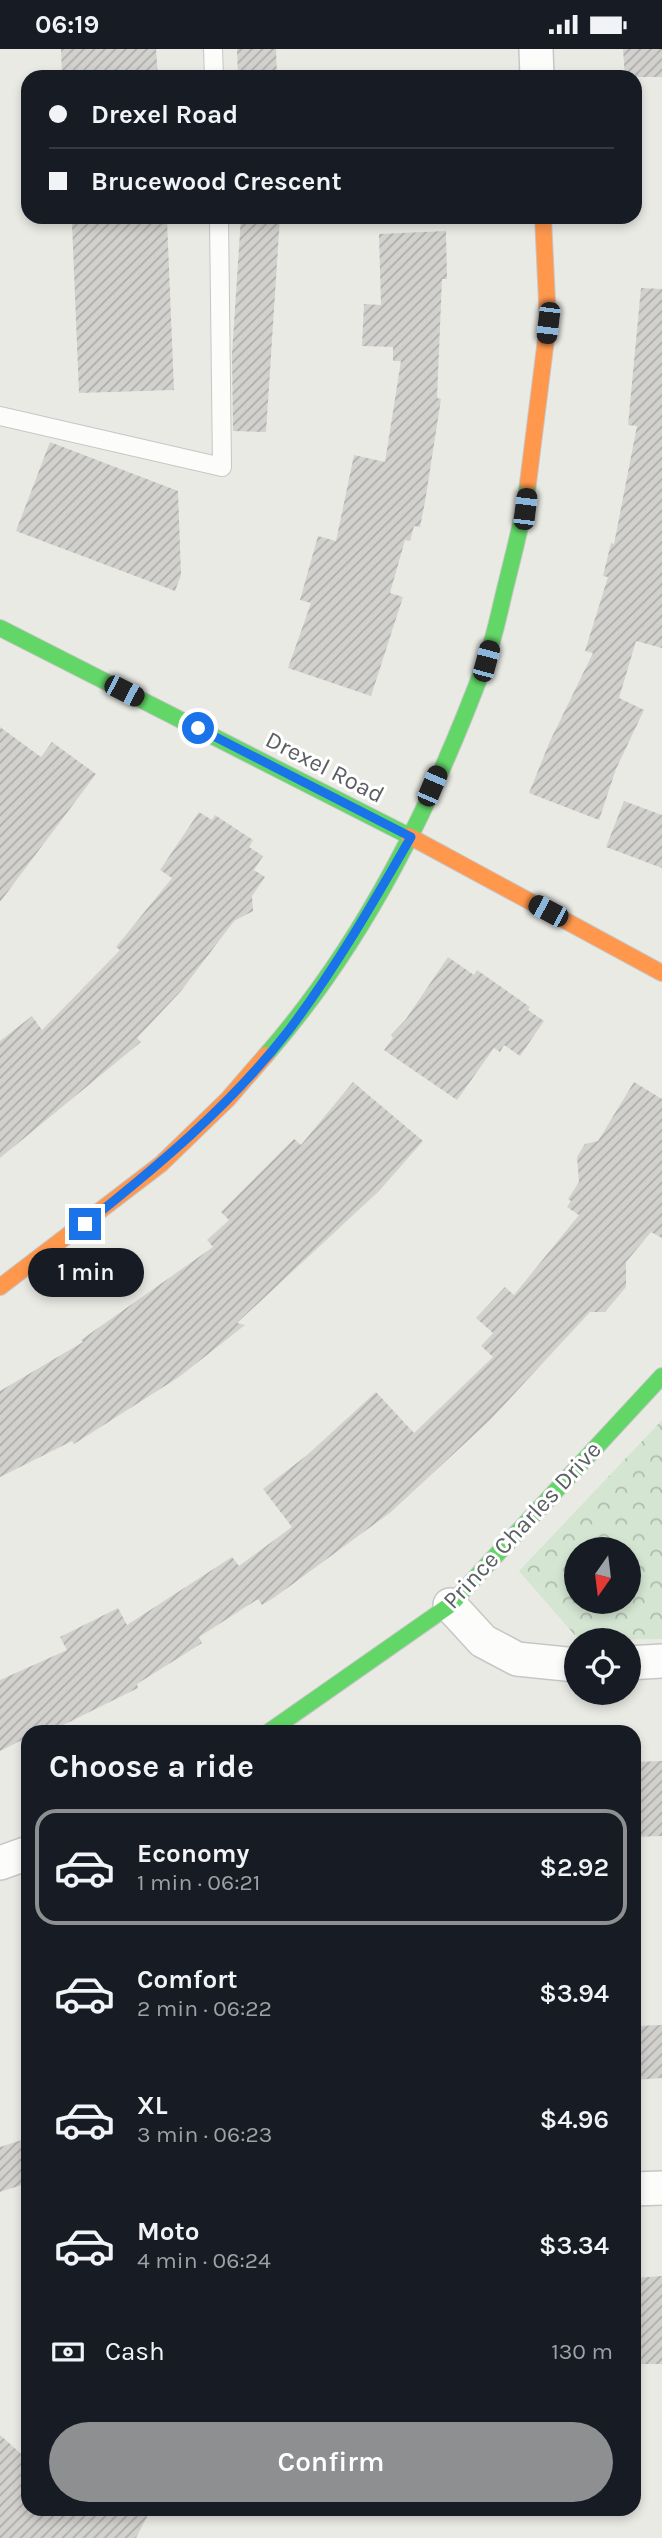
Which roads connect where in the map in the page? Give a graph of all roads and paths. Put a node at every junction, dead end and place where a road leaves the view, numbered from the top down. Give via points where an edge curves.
1 (213, 49) edge
2 (536, 49) edge
3 (214, 70) edge
4 (537, 70) edge
5 (219, 224) edge
6 (543, 224) edge
7 (0, 416) edge
8 (0, 628) edge
9 (411, 837) junction
10 (662, 974) edge
11 (0, 1287) edge
12 (662, 1375) edge
13 (450, 1605) junction
14 (662, 1661) edge
15 (641, 1662) edge
16 (564, 1664) edge
17 (278, 1725) edge
18 (662, 2187) edge
19 (641, 2188) edge

1 - 3 lane
2 - 4 street
5 - 7 lane via 222,467
6 - 9 street via 548,323 525,509 486,661
8 - 9 street, Drexel Road
9 - 10 street, Drexel Road
9 - 11 street via 358,930 296,1019 228,1099 161,1164
12 - 13 street, Prince Charles Drive
13 - 16 street via 483,1641 517,1658
13 - 17 street, Prince Charles Drive
14 - 15 street
18 - 19 street

